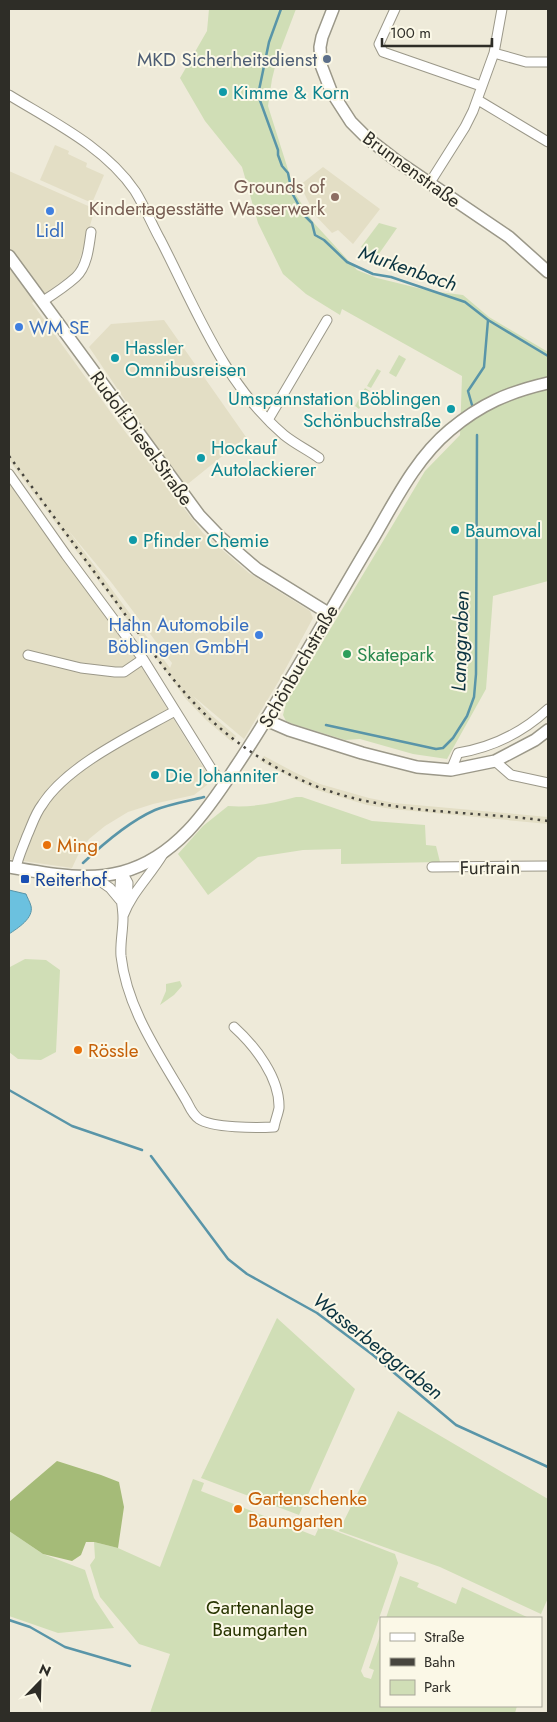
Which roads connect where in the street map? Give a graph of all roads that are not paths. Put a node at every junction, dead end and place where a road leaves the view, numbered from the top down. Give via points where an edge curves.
1 (333, 9) edge
2 (395, 9) edge
3 (502, 9) edge
4 (494, 53) junction
5 (548, 62) edge
6 (481, 86) junction
7 (9, 96) edge
8 (478, 100) junction
9 (548, 142) edge
10 (429, 184) junction
11 (91, 232) dead end
12 (9, 256) edge
13 (548, 272) edge
14 (43, 301) junction
15 (327, 320) dead end
16 (548, 383) edge
17 (268, 420) junction
18 (319, 458) dead end
19 (9, 474) edge
20 (328, 613) junction
21 (28, 655) dead end
22 (143, 659) junction
23 (548, 709) edge
24 (175, 711) junction
25 (266, 720) junction
26 (548, 730) edge
27 (495, 761) junction
28 (451, 770) junction
29 (225, 783) junction
30 (548, 783) edge
31 (162, 854) junction
32 (548, 866) edge
33 (13, 868) edge
34 (432, 868) dead end
35 (122, 872) junction
36 (93, 876) junction
37 (123, 903) junction
38 (234, 1027) dead end

1 - 10 street, Brunnenstraße via 320,47 321,65 331,90 359,131
2 - 6 street via 379,44 383,52
3 - 4 street
4 - 5 street via 526,62
4 - 6 street
6 - 8 street
7 - 17 street via 92,147 134,190 213,346 247,396
8 - 9 street
8 - 10 street
10 - 13 street, Brunnenstraße via 496,228
11 - 14 street via 88,252 76,277
12 - 14 street, Rudolf-Diesel-Straße
14 - 20 street, Rudolf-Diesel-Straße via 199,515 250,564
15 - 17 street
16 - 20 street, Schönbuchstraße via 489,402 449,431 406,483
17 - 18 street
19 - 22 street
20 - 25 street, Schönbuchstraße
21 - 22 street via 81,668 115,672 124,672
22 - 24 street
23 - 28 street via 510,738 479,750 458,753
24 - 29 street via 214,773
24 - 33 street via 60,782 36,813
25 - 28 street via 362,753 417,767
25 - 29 street, Schönbuchstraße
26 - 27 street
27 - 28 street
27 - 30 street via 511,775
29 - 31 street, Schönbuchstraße via 188,831
31 - 35 street, Schönbuchstraße
31 - 37 street via 155,867
32 - 34 street, Furtrain
33 - 36 street, Schönbuchstraße
35 - 36 street, Schönbuchstraße
35 - 37 street via 128,883
36 - 37 street
37 - 38 street via 121,955 128,988 140,1021 195,1116 218,1124 274,1127 279,1109 276,1087 261,1057

